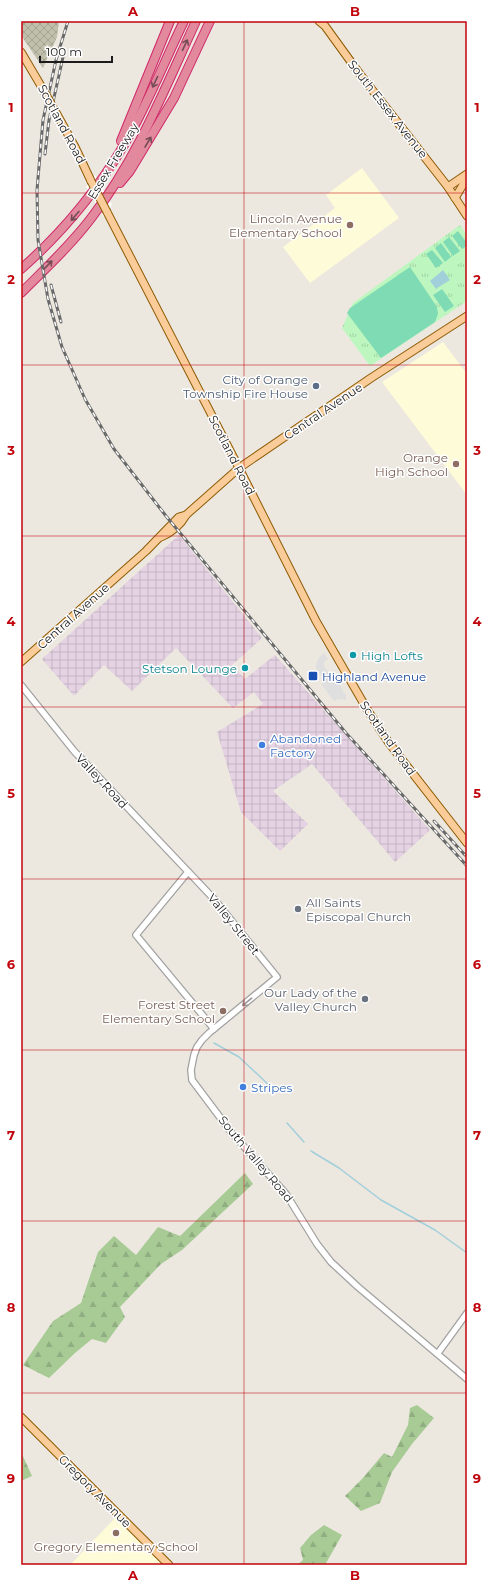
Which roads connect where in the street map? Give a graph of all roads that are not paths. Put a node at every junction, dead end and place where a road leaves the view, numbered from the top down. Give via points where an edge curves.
1 (170, 21) edge
2 (184, 21) edge
3 (196, 21) edge
4 (210, 21) edge
5 (319, 21) edge
6 (21, 52) edge
7 (106, 173) junction
8 (467, 174) edge
9 (467, 178) edge
10 (448, 187) junction
11 (455, 198) junction
12 (467, 216) edge
13 (92, 218) junction
14 (21, 269) edge
15 (21, 293) edge
16 (467, 316) edge
17 (239, 468) junction
18 (21, 662) edge
19 (21, 685) edge
20 (467, 843) edge
21 (188, 872) junction
22 (277, 977) joint
23 (214, 1029) junction
24 (467, 1313) edge
25 (438, 1353) junction
26 (467, 1379) edge
27 (21, 1417) edge
28 (169, 1565) edge

1 - 7 highway
2 -> 7 highway, Essex Freeway via 137,121
13 -> 3 highway, Essex Freeway via 135,150
13 -> 4 highway via 130,171 174,98
5 - 10 main road, South Essex Avenue
6 - 17 main road, Scotland Road, bridge via 75,147
7 -> 14 highway, Essex Freeway via 76,215
8 - 10 main road
9 - 11 main road
10 - 11 main road, South Essex Avenue
11 - 12 main road
15 -> 13 highway, Essex Freeway
16 - 17 main road, Central Avenue
17 - 18 main road, Central Avenue via 186,515 179,517 161,538
17 - 20 main road, Scotland Road via 316,621 368,711 398,756
19 - 21 street, Valley Road via 74,750
21 - 22 street, Valley Street via 214,899
21 - 23 street via 136,934
22 -> 23 street, South Valley Road
23 - 25 street, South Valley Road via 197,1047 194,1055 191,1075 195,1086 231,1132 286,1194 331,1262
24 - 25 street
25 - 26 street, South Valley Road
27 - 28 main road, Gregory Avenue

